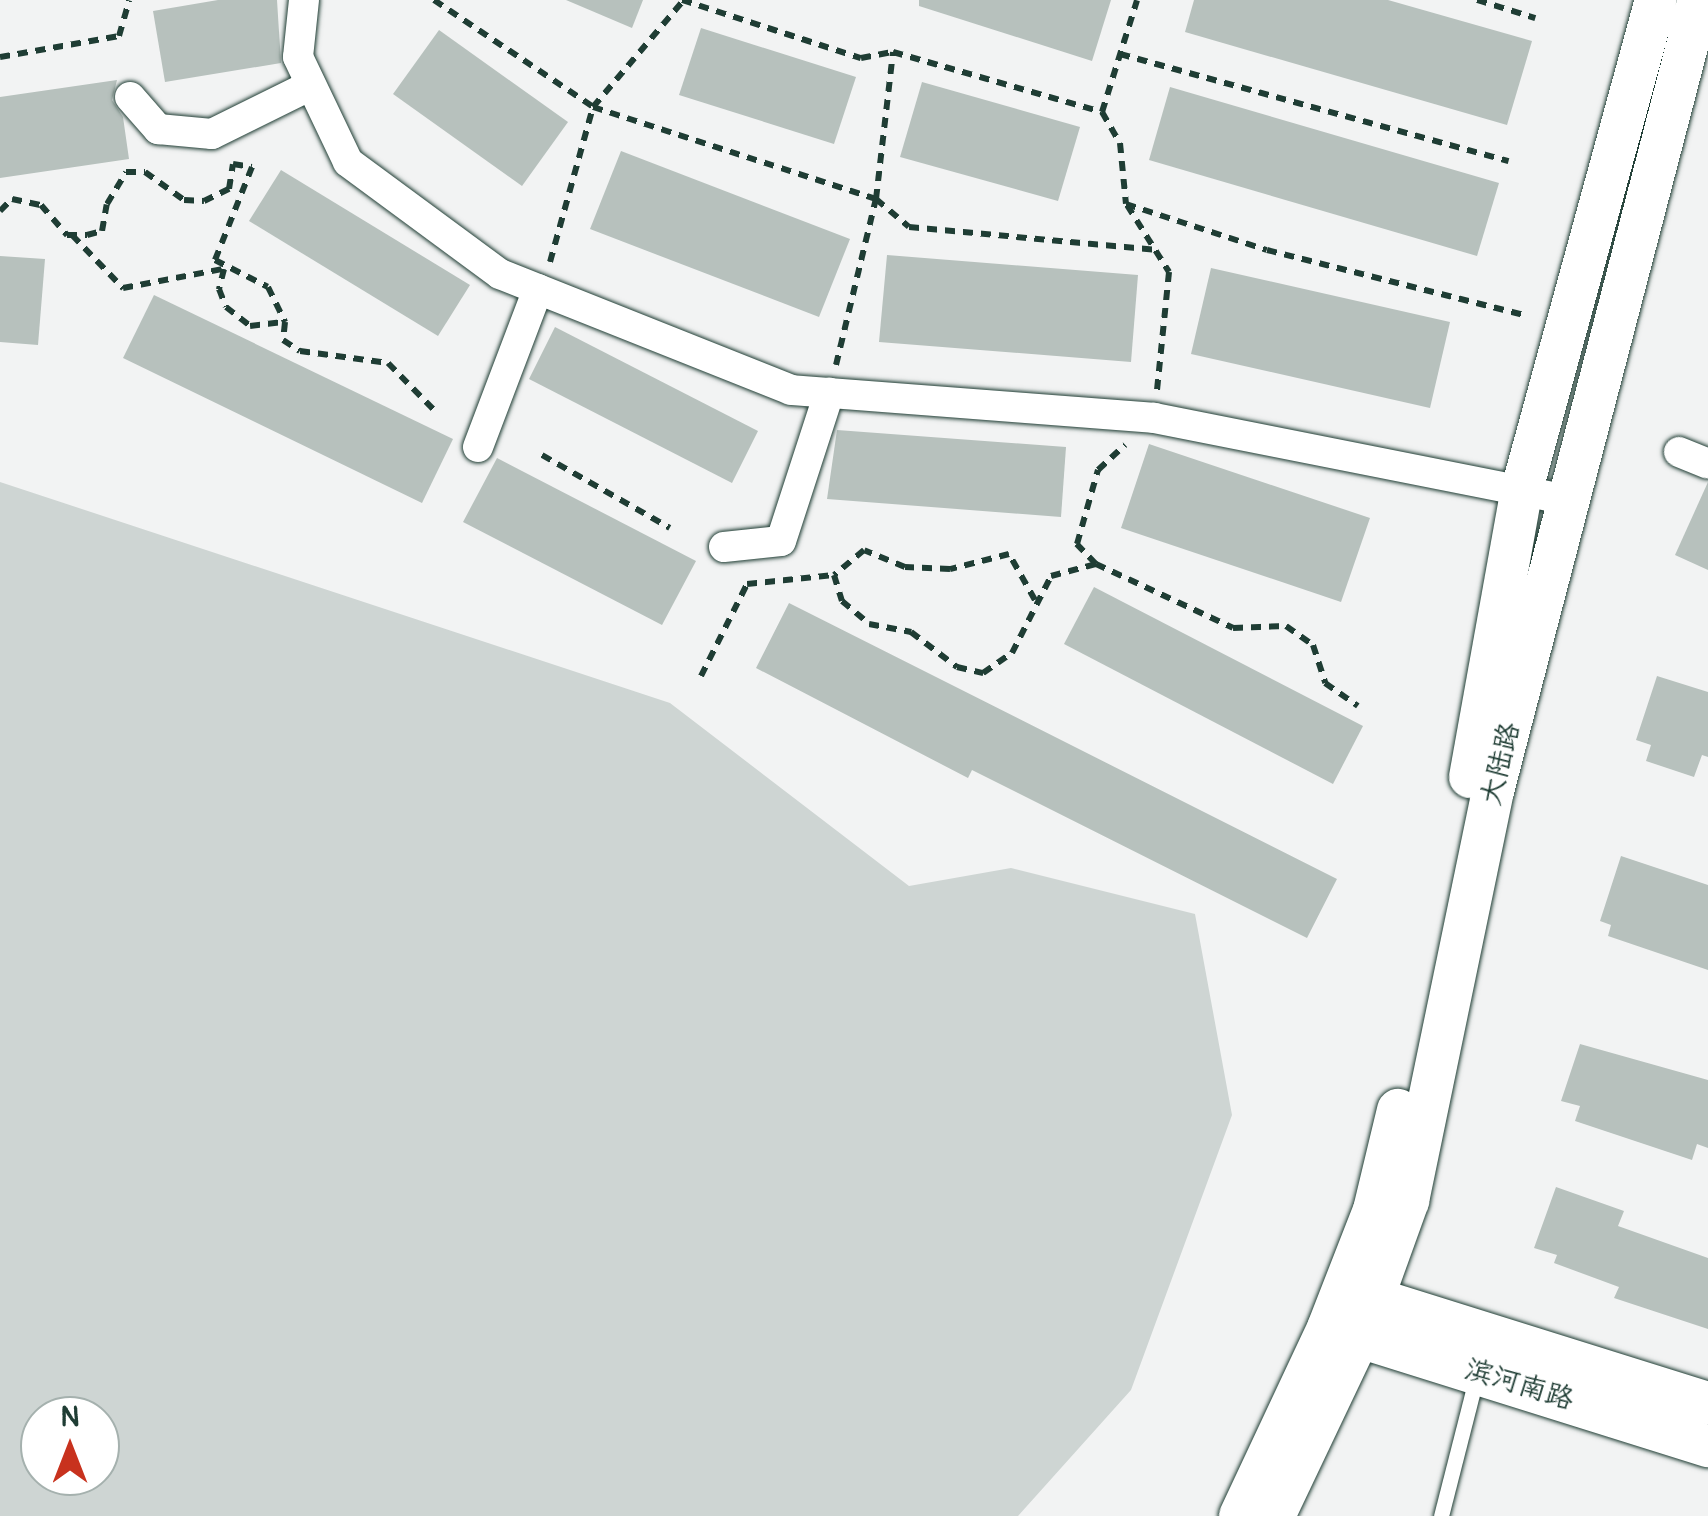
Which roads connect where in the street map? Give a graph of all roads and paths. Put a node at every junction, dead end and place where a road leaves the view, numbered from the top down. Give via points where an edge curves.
1 (128, 0) edge
2 (304, 0) edge
3 (434, 0) edge
4 (1137, 0) edge
5 (1477, 0) edge
6 (1656, 0) edge
7 (1699, 0) edge
8 (682, 1) edge
9 (1535, 18) dead end
10 (892, 52) junction
11 (1120, 54) junction
12 (0, 57) edge
13 (311, 84) junction
14 (130, 97) dead end
15 (593, 107) junction
16 (1102, 112) junction
17 (1509, 161) dead end
18 (876, 198) junction
19 (1126, 204) junction
20 (0, 210) edge
21 (72, 235) junction
22 (1155, 250) junction
23 (224, 268) junction
24 (540, 290) junction
25 (1523, 315) dead end
26 (285, 322) junction
27 (829, 393) junction
28 (434, 410) dead end
29 (1154, 418) junction
30 (478, 447) dead end
31 (1679, 452) dead end
32 (542, 455) dead end
33 (1708, 464) edge
34 (1522, 493) junction
35 (1568, 500) junction
36 (670, 528) dead end
37 (724, 548) dead end
38 (1096, 564) junction
39 (834, 575) junction
40 (1036, 600) junction
41 (701, 676) dead end
42 (1358, 706) dead end
43 (1351, 1313) junction
44 (1485, 1353) junction
45 (1708, 1403) edge
46 (1708, 1446) edge
47 (1240, 1516) edge
48 (1274, 1516) edge
49 (1441, 1516) edge

1 - 12 path via 119,36
2 - 13 street via 298,57
3 - 15 path
4 - 11 path
5 - 9 path
6 - 34 main road, 大陆路
7 - 35 main road, 大陆路
8 - 10 path via 861,58
8 - 15 path
10 - 16 path
10 - 18 path
11 - 16 path
11 - 17 path
13 - 14 street via 212,134 158,130
13 - 24 street via 348,162 500,274
15 - 18 path
15 - 24 path
16 - 19 path via 1120,143
18 - 22 path via 909,227
18 - 27 path
19 - 22 path
19 - 25 path via 1267,250
20 - 21 path via 12,199 41,205
21 - 23 path via 123,288
21 - 23 path via 102,231 107,204 126,172 145,172 184,200 204,201 229,188 233,164 252,168 216,248 215,260
22 - 29 path via 1169,272
23 - 26 path via 268,287
23 - 26 path via 219,289 226,307 250,326
24 - 27 street via 792,390
24 - 30 street
26 - 28 path via 284,340 300,351 388,363
27 - 29 street
27 - 37 street via 781,541
29 - 34 street
29 - 38 path via 1098,470 1077,544
31 - 33 street
32 - 36 path
34 - 35 street
34 - 43 main road, 大陆路 via 1418,1026
35 - 43 main road, 大陆路 via 1493,791 1408,1202
38 - 40 path via 1052,576
38 - 42 path via 1233,628 1286,626 1313,644 1325,682
39 - 40 path via 864,550 906,567 950,569 1009,554
39 - 40 path via 842,601 869,624 911,632 957,667 983,672 1012,653
39 - 41 path via 747,584
43 - 44 main road, 滨河南路
43 - 47 main road, 大陆路
43 - 48 main road, 大陆路
44 - 45 main road
44 - 46 main road, 滨河南路
44 - 49 lane

